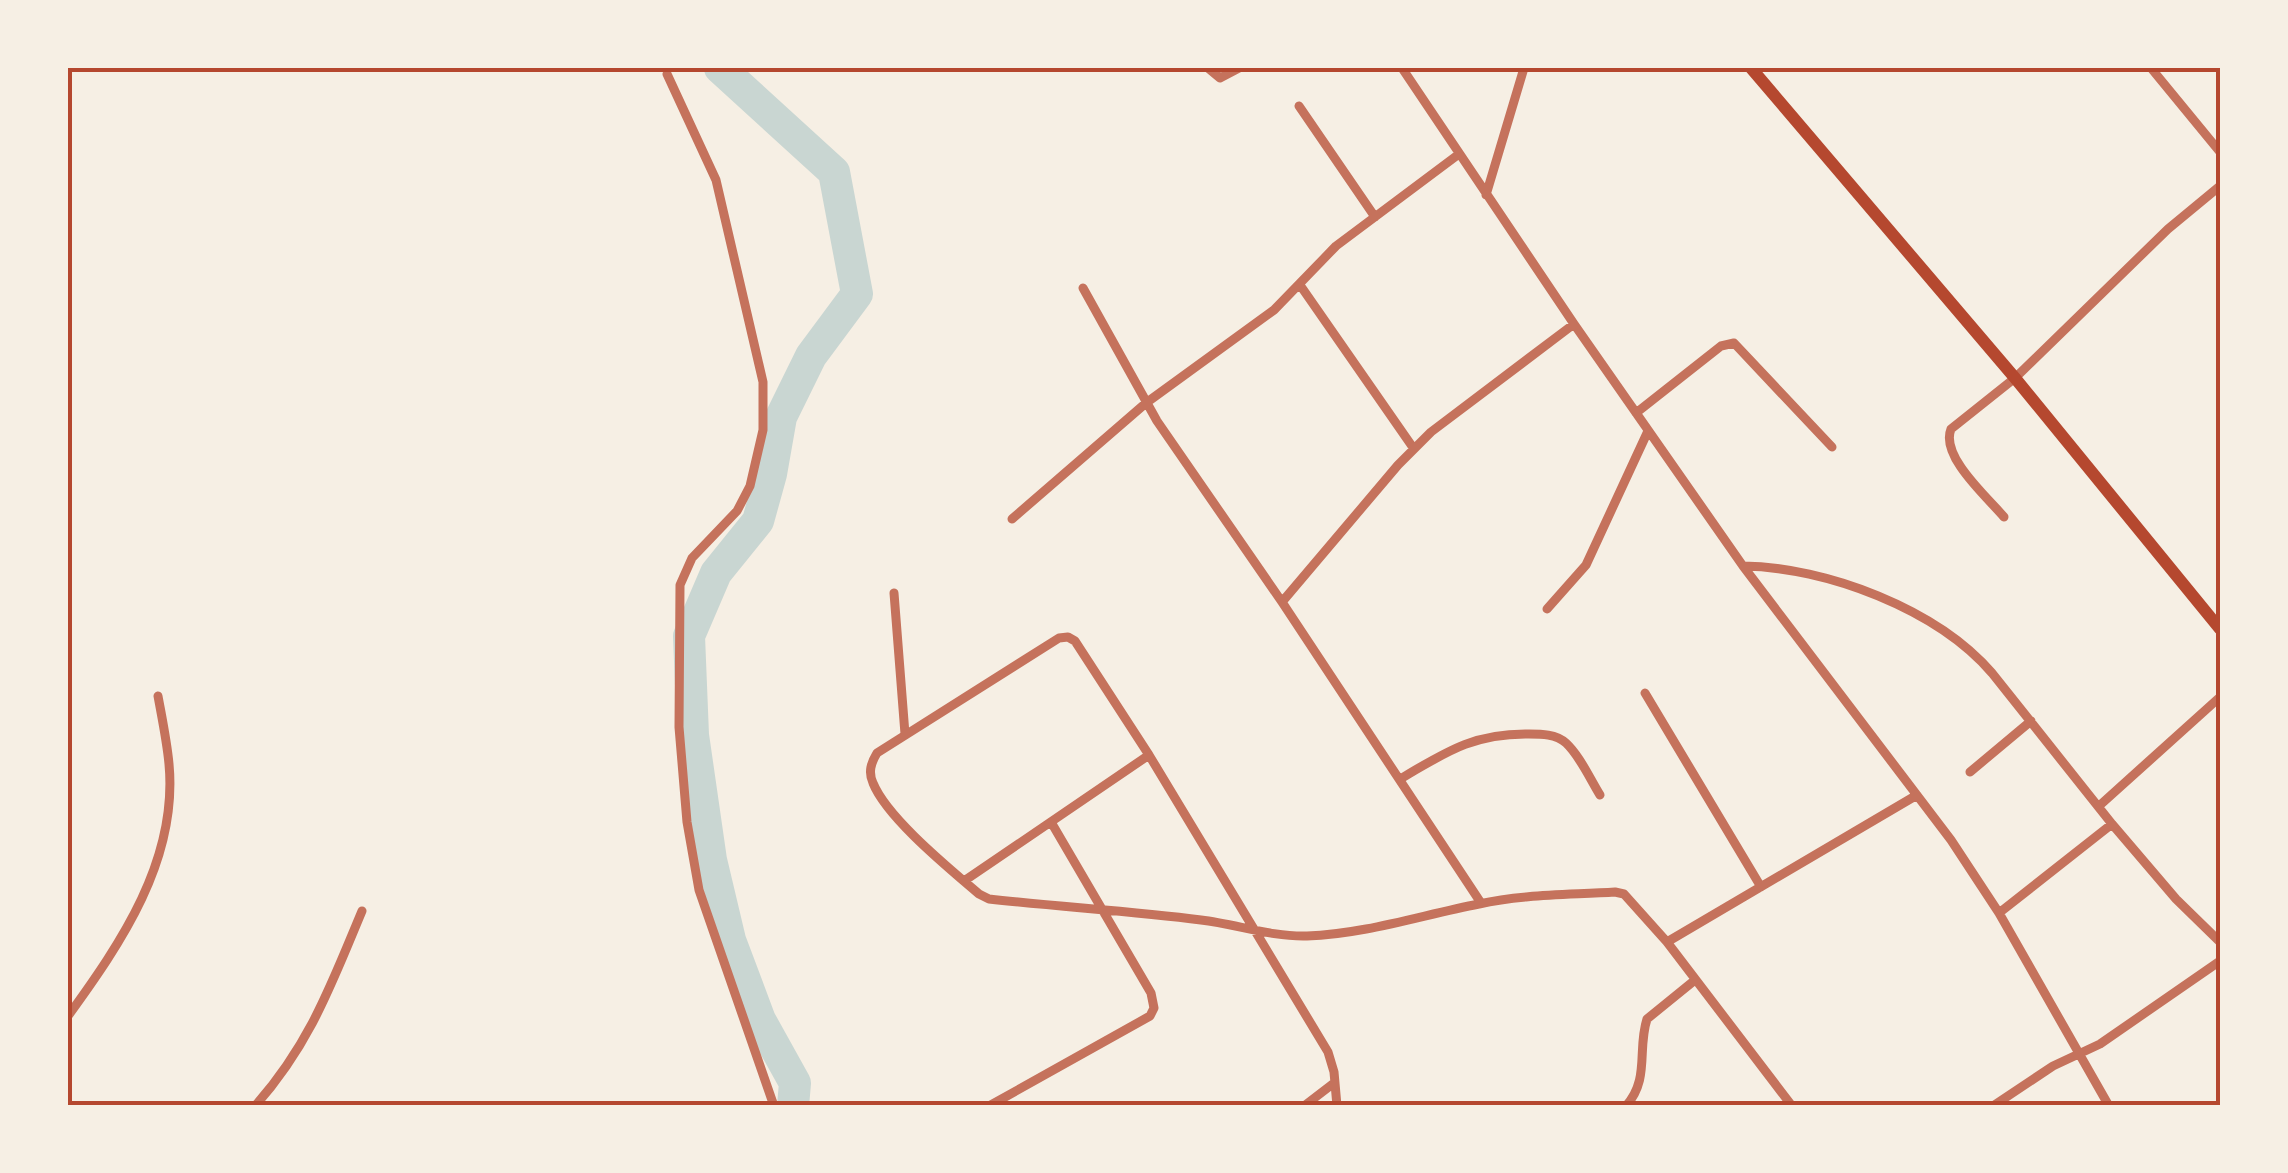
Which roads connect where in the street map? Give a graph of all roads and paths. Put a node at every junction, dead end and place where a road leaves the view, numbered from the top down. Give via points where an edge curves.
1 (1208, 68) edge
2 (1239, 68) edge
3 (1402, 68) edge
4 (1524, 68) edge
5 (1751, 68) edge
6 (2157, 69) edge
7 (666, 74) dead end
8 (1299, 106) dead end
9 (2220, 152) edge
10 (1459, 154) junction
11 (2220, 186) edge
12 (1486, 195) junction
13 (1375, 217) junction
14 (1300, 285) junction
15 (1083, 288) dead end
16 (1574, 324) junction
17 (2014, 378) junction
18 (1146, 403) junction
19 (1636, 413) junction
20 (1648, 431) junction
21 (1832, 447) dead end
22 (1414, 449) junction
23 (2004, 517) dead end
24 (1012, 519) dead end
25 (1744, 566) junction
26 (894, 594) dead end
27 (1282, 602) junction
28 (1547, 609) dead end
29 (2220, 629) edge
30 (1645, 693) dead end
31 (158, 696) dead end
32 (2220, 697) edge
33 (2032, 721) junction
34 (905, 734) junction
35 (1149, 755) junction
36 (1970, 772) dead end
37 (1400, 779) junction
38 (1600, 795) dead end
39 (1918, 795) junction
40 (2099, 806) junction
41 (1051, 822) junction
42 (2112, 824) junction
43 (964, 881) junction
44 (1761, 887) junction
45 (1481, 903) junction
46 (362, 910) dead end
47 (1105, 910) junction
48 (1998, 913) junction
49 (1256, 930) junction
50 (1667, 942) junction
51 (2220, 942) edge
52 (2220, 960) edge
53 (1695, 980) junction
54 (68, 1016) edge
55 (2080, 1054) junction
56 (1334, 1083) junction
57 (256, 1106) edge
58 (774, 1106) edge
59 (989, 1106) edge
60 (1304, 1106) edge
61 (1338, 1106) edge
62 (1626, 1106) edge
63 (1792, 1106) edge
64 (1992, 1106) edge
65 (2109, 1106) edge

1 - 2 street via 1220,78
3 - 10 street
4 - 12 street
5 - 17 main road
6 - 9 street
7 - 58 street via 705,150 724,207 765,406 745,499 692,558 680,585 678,709 699,890
8 - 13 street
10 - 12 street
10 - 13 street
11 - 17 street
12 - 16 street
13 - 14 street via 1323,256
14 - 18 street via 1258,324
14 - 22 street
15 - 18 street
16 - 19 street
16 - 22 street
17 - 23 street via 1948,437 1957,462
17 - 29 main road
18 - 24 street
18 - 27 street
19 - 20 street
19 - 21 street via 1721,346 1734,344
20 - 25 street
20 - 28 street via 1586,564
22 - 27 street
25 - 33 street via 1840,581 1945,632 1978,656
25 - 39 street
26 - 34 street
27 - 37 street
30 - 44 street
31 - 54 street via 170,781 156,864 121,940
32 - 40 street
33 - 36 street
33 - 40 street
34 - 35 street via 1068,636
34 - 43 street via 878,753 872,781 906,826
35 - 41 street
35 - 49 street
37 - 38 street via 1479,738 1543,734 1565,742
37 - 45 street
39 - 44 street
39 - 48 street
40 - 42 street
41 - 43 street
41 - 47 street
42 - 48 street
42 - 51 street
43 - 47 street via 989,899
44 - 50 street
45 - 49 street via 1343,932
45 - 50 street via 1615,892 1632,900
46 - 57 street via 312,1028
47 - 49 street
47 - 59 street via 1155,1001 1150,1016
48 - 55 street
49 - 56 street via 1328,1052
50 - 53 street
52 - 55 street
53 - 62 street via 1647,1019 1639,1088
53 - 63 street
55 - 64 street
55 - 65 street
56 - 60 street
56 - 61 street

